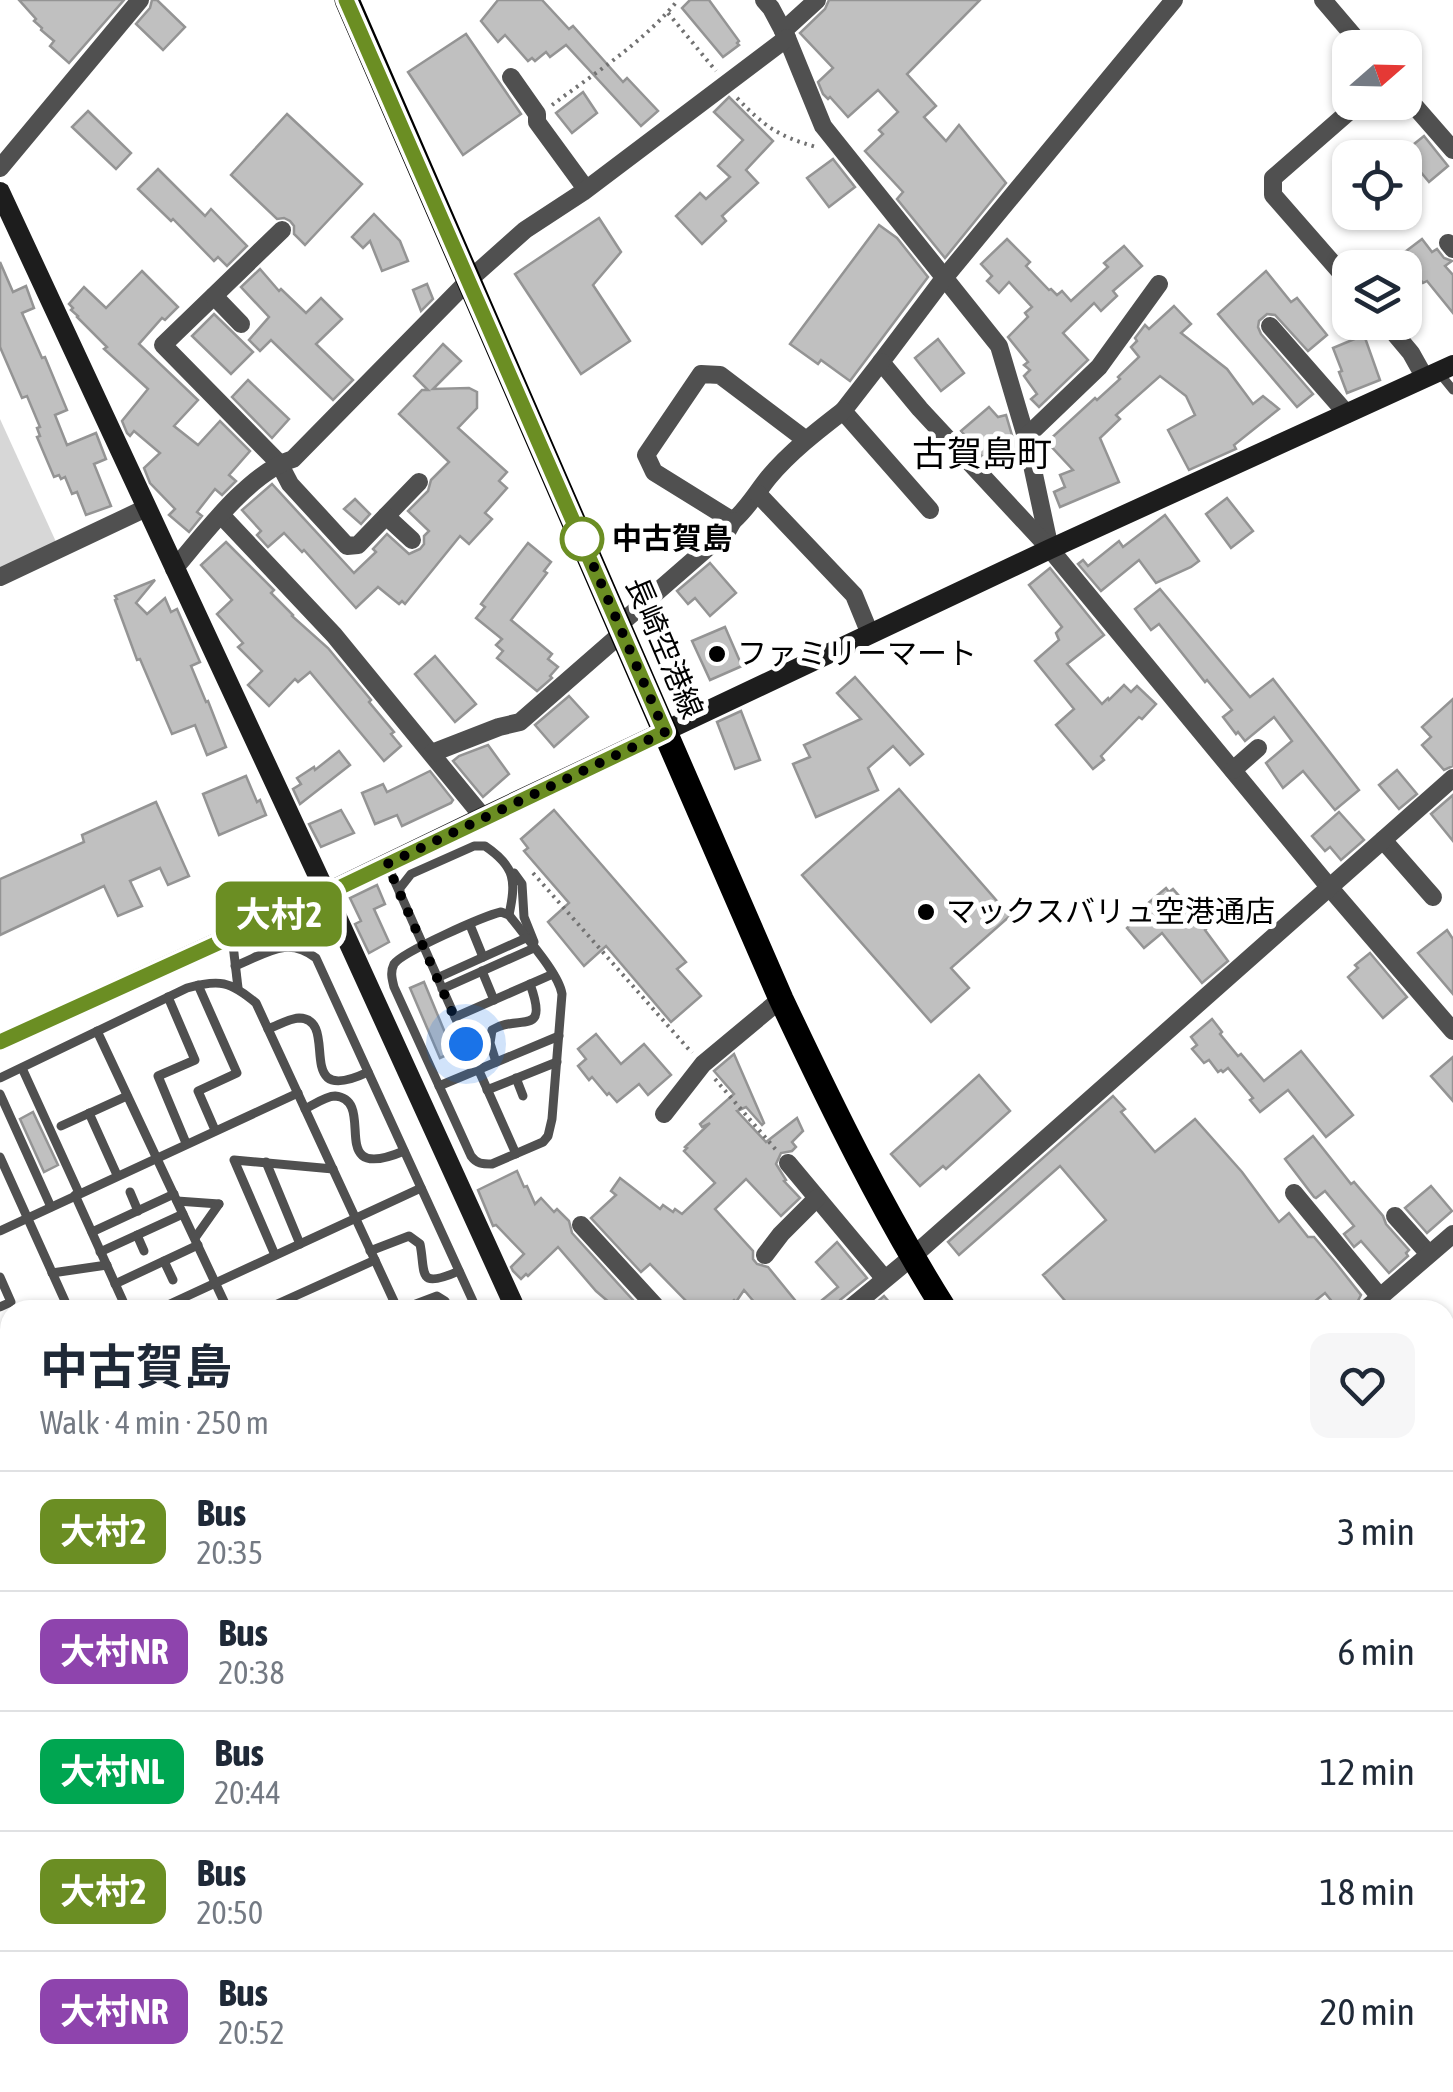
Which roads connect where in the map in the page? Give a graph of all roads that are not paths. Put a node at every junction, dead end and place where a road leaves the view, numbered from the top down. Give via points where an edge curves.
1 (140, 0) edge
2 (346, 0) edge
3 (764, 0) edge
4 (816, 0) edge
5 (1174, 0) edge
6 (1323, 0) edge
7 (1349, 30) edge
8 (785, 35) junction
9 (512, 76) dead end
10 (1422, 114) edge
11 (1339, 120) edge
12 (1453, 150) edge
13 (0, 168) edge
14 (586, 189) junction
15 (0, 192) edge
16 (282, 230) dead end
17 (1332, 262) edge
18 (944, 276) junction
19 (470, 279) junction
20 (1158, 284) dead end
21 (214, 296) junction
22 (241, 324) dead end
23 (1270, 326) dead end
24 (1400, 340) edge
25 (881, 362) junction
26 (1439, 372) edge
27 (1453, 390) edge
28 (843, 411) junction
29 (1347, 414) junction
30 (1026, 437) junction
31 (806, 440) junction
32 (279, 463) junction
33 (419, 482) dead end
34 (758, 494) junction
35 (146, 508) junction
36 (930, 510) dead end
37 (220, 515) junction
38 (386, 516) junction
39 (732, 521) junction
40 (412, 540) dead end
41 (1050, 550) junction
42 (174, 569) junction
43 (0, 577) edge
44 (621, 629) junction
45 (870, 634) junction
46 (665, 732) junction
47 (1258, 748) dead end
48 (432, 753) junction
49 (1232, 770) junction
50 (1453, 778) edge
51 (484, 816) junction
52 (1383, 840) junction
53 (387, 864) junction
54 (509, 868) junction
55 (1330, 888) junction
56 (326, 894) junction
57 (1433, 898) dead end
58 (400, 899) junction
59 (509, 915) junction
60 (470, 924) junction
61 (232, 935) junction
62 (526, 938) junction
63 (422, 946) junction
64 (534, 948) junction
65 (483, 957) junction
66 (542, 958) junction
67 (236, 966) junction
68 (482, 972) junction
69 (553, 974) junction
70 (437, 978) junction
71 (530, 984) junction
72 (198, 985) junction
73 (238, 988) junction
74 (442, 989) junction
75 (168, 997) junction
76 (781, 999) junction
77 (494, 1000) junction
78 (455, 1017) junction
79 (97, 1030) junction
80 (268, 1030) junction
81 (1453, 1031) edge
82 (559, 1036) junction
83 (0, 1042) edge
84 (496, 1062) junction
85 (556, 1062) junction
86 (22, 1068) junction
87 (478, 1070) junction
88 (368, 1072) junction
89 (0, 1078) edge
90 (516, 1078) junction
91 (439, 1086) junction
92 (487, 1090) junction
93 (298, 1093) junction
94 (0, 1094) edge
95 (128, 1096) junction
96 (523, 1096) dead end
97 (305, 1109) junction
98 (89, 1114) junction
99 (664, 1114) dead end
100 (61, 1126) dead end
101 (214, 1130) junction
102 (186, 1143) junction
103 (404, 1150) junction
104 (516, 1154) junction
105 (156, 1156) junction
106 (0, 1157) edge
107 (266, 1162) junction
108 (788, 1163) road end
109 (333, 1169) junction
110 (117, 1175) junction
111 (421, 1188) junction
112 (130, 1192) dead end
113 (1294, 1193) dead end
114 (77, 1194) junction
115 (176, 1197) junction
116 (818, 1198) junction
117 (51, 1206) junction
118 (138, 1210) junction
119 (183, 1214) junction
120 (1395, 1216) dead end
121 (27, 1218) junction
122 (356, 1219) junction
123 (581, 1225) dead end
124 (0, 1231) edge
125 (92, 1232) junction
126 (1453, 1234) edge
127 (137, 1235) junction
128 (196, 1242) junction
129 (300, 1244) junction
130 (100, 1252) junction
131 (144, 1252) dead end
132 (1429, 1254) junction
133 (275, 1255) junction
134 (765, 1255) dead end
135 (372, 1256) junction
136 (912, 1257) junction
137 (164, 1261) junction
138 (106, 1264) junction
139 (459, 1271) junction
140 (52, 1272) junction
141 (0, 1277) edge
142 (884, 1278) junction
143 (172, 1280) dead end
144 (216, 1283) junction
145 (115, 1284) junction
146 (1380, 1297) junction
147 (10, 1300) edge
148 (65, 1300) edge
149 (122, 1300) edge
150 (181, 1300) edge
151 (224, 1300) edge
152 (284, 1300) edge
153 (394, 1300) edge
154 (472, 1300) edge
155 (511, 1300) edge
156 (651, 1300) edge
157 (859, 1300) edge
158 (939, 1300) edge
159 (1377, 1300) edge

1 - 13 street
2 - 19 main road, 長崎空港線
3 - 8 street
4 - 8 street
5 - 18 street
6 - 7 street
8 - 14 street
8 - 18 street via 823,126
9 - 14 street
10 - 12 street
11 - 17 street via 1273,178 1273,195
14 - 19 street
15 - 35 street
16 - 21 street
18 - 25 street
18 - 30 street via 999,346
19 - 32 street via 293,459
19 - 44 main road, 長崎空港線
20 - 30 street via 1137,300 1103,376
21 - 22 street
21 - 32 street via 163,345
23 - 29 street
24 - 26 street
25 - 28 street
25 - 41 street
26 - 27 lane
26 - 29 street
28 - 31 street
28 - 36 street
29 - 41 street
30 - 41 street
31 - 34 street
31 - 39 street via 720,375 701,374 646,455 654,472
32 - 37 street
32 - 38 street via 347,546 358,544
33 - 38 street
34 - 39 street
34 - 45 street via 854,595
35 - 42 street
35 - 43 street
37 - 42 street
37 - 48 street via 334,635
38 - 40 street
39 - 44 street
41 - 45 street
41 - 49 street
42 - 56 street
44 - 46 main road, 長崎空港線
44 - 48 street via 520,722
45 - 46 street
46 - 51 street
46 - 76 main road, 長崎空港線
47 - 49 street
48 - 51 street
49 - 55 street
50 - 52 street
51 - 53 street
52 - 55 street
52 - 57 street
53 - 56 street
53 - 58 lane
54 - 58 lane via 491,849 474,846 410,874
54 - 59 lane via 515,886
54 - 66 lane via 522,884 524,917
55 - 81 street
55 - 136 street
56 - 61 street
56 - 155 street
58 - 63 lane
59 - 60 lane
59 - 62 lane
60 - 63 lane
60 - 65 lane
61 - 67 lane
61 - 83 street
62 - 64 lane
62 - 65 lane
63 - 70 lane
63 - 91 lane via 398,960 391,974
64 - 66 lane
64 - 68 lane
65 - 70 lane
66 - 69 lane
67 - 73 lane
67 - 88 lane via 288,945 316,958
68 - 74 lane
68 - 77 lane
69 - 71 lane
69 - 82 lane via 562,986
70 - 74 lane
71 - 77 lane
71 - 84 lane via 536,1015 492,1030
72 - 73 lane
72 - 75 lane
72 - 101 lane via 237,1073 198,1090
73 - 80 lane via 256,1002
74 - 78 lane
75 - 79 lane
75 - 102 lane via 196,1060 158,1076
76 - 99 street via 702,1064
76 - 136 main road, 長崎空港線
77 - 78 lane
78 - 87 lane
79 - 86 lane
79 - 95 lane
80 - 88 lane via 302,1018 319,1033 319,1063 327,1078
80 - 93 lane
82 - 84 lane
82 - 85 lane
84 - 87 lane
85 - 90 lane
85 - 104 lane via 548,1136
86 - 89 lane
86 - 114 lane
87 - 91 lane
87 - 92 lane
88 - 103 lane
90 - 92 lane
90 - 96 lane
91 - 104 lane via 476,1162 492,1164
92 - 104 lane
93 - 97 lane
93 - 101 lane
94 - 117 lane
95 - 98 lane
95 - 105 lane
97 - 103 lane via 338,1096 354,1112 362,1157
97 - 109 lane
98 - 100 lane
98 - 110 lane
101 - 102 lane
102 - 105 lane
103 - 111 lane
105 - 110 lane
105 - 115 lane
106 - 121 lane
107 - 109 lane
107 - 129 lane
107 - 133 lane via 234,1160
108 - 116 street
109 - 122 lane
110 - 114 lane
111 - 122 lane
111 - 139 lane
112 - 118 lane
113 - 146 street via 1318,1209
114 - 117 lane
114 - 125 lane
115 - 118 lane
115 - 119 lane
115 - 128 lane via 219,1204
116 - 134 street
116 - 142 street
117 - 121 lane
118 - 125 lane
119 - 127 lane
119 - 128 lane
120 - 132 street
121 - 124 lane
121 - 140 lane
122 - 129 lane
122 - 135 lane
123 - 156 street
125 - 130 lane
126 - 132 street
127 - 130 lane
127 - 131 lane
128 - 137 lane
128 - 144 lane
129 - 133 lane
130 - 138 lane
132 - 146 street
133 - 144 lane
135 - 139 lane via 409,1236 420,1244 428,1277
135 - 152 lane
135 - 153 lane
136 - 142 street
136 - 158 main road, 長崎空港線
137 - 143 lane
137 - 145 lane
138 - 140 lane
138 - 145 lane
139 - 154 lane
140 - 148 lane
141 - 147 lane
142 - 157 street
144 - 150 lane
144 - 151 lane
145 - 149 lane
146 - 159 street

